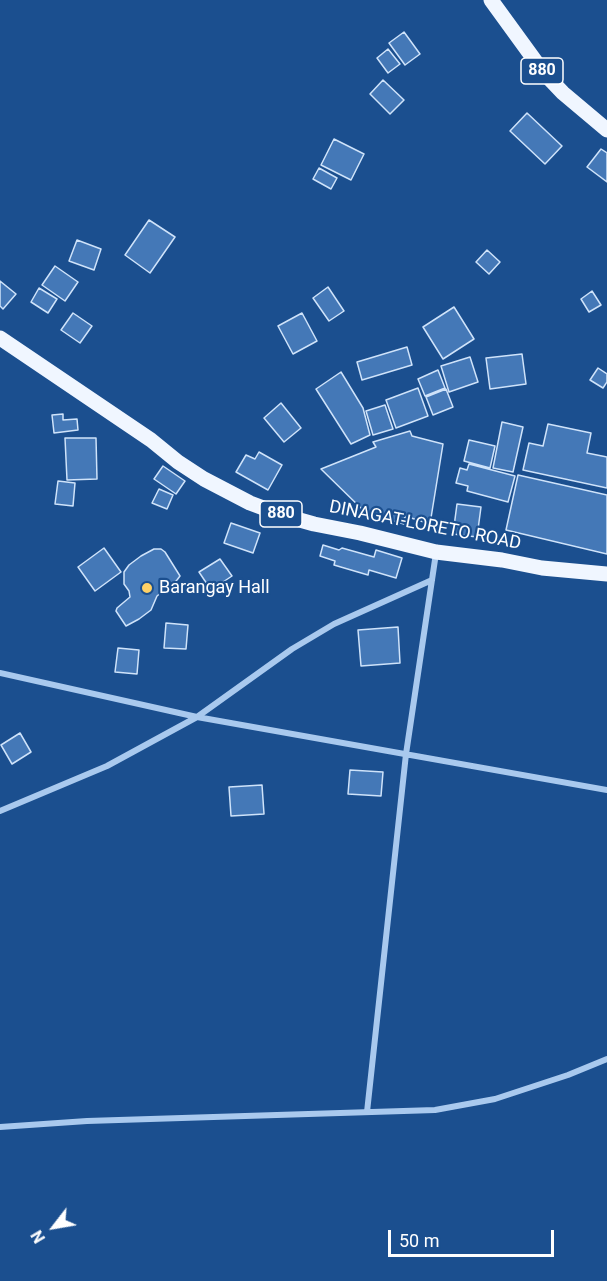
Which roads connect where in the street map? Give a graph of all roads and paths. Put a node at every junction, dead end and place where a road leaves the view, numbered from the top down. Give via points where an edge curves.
1 (491, 0) edge
2 (607, 130) edge
3 (0, 338) edge
4 (436, 552) junction
5 (607, 574) edge
6 (432, 580) junction
7 (0, 673) edge
8 (197, 717) junction
9 (406, 754) junction
10 (607, 790) edge
11 (0, 811) edge
12 (607, 1057) edge
13 (367, 1112) junction
14 (0, 1127) edge

1 - 2 main road, 880 via 544,73
3 - 4 main road, DINAGAT-LORETO ROAD / 880 via 231,494 314,524
4 - 5 main road, DINAGAT-LORETO ROAD / 880
4 - 6 street
6 - 8 street via 334,624
6 - 9 street
7 - 8 street
8 - 9 street
8 - 11 street via 107,766
9 - 10 street
9 - 13 street
12 - 13 street via 568,1075 495,1099 435,1110
13 - 14 street

